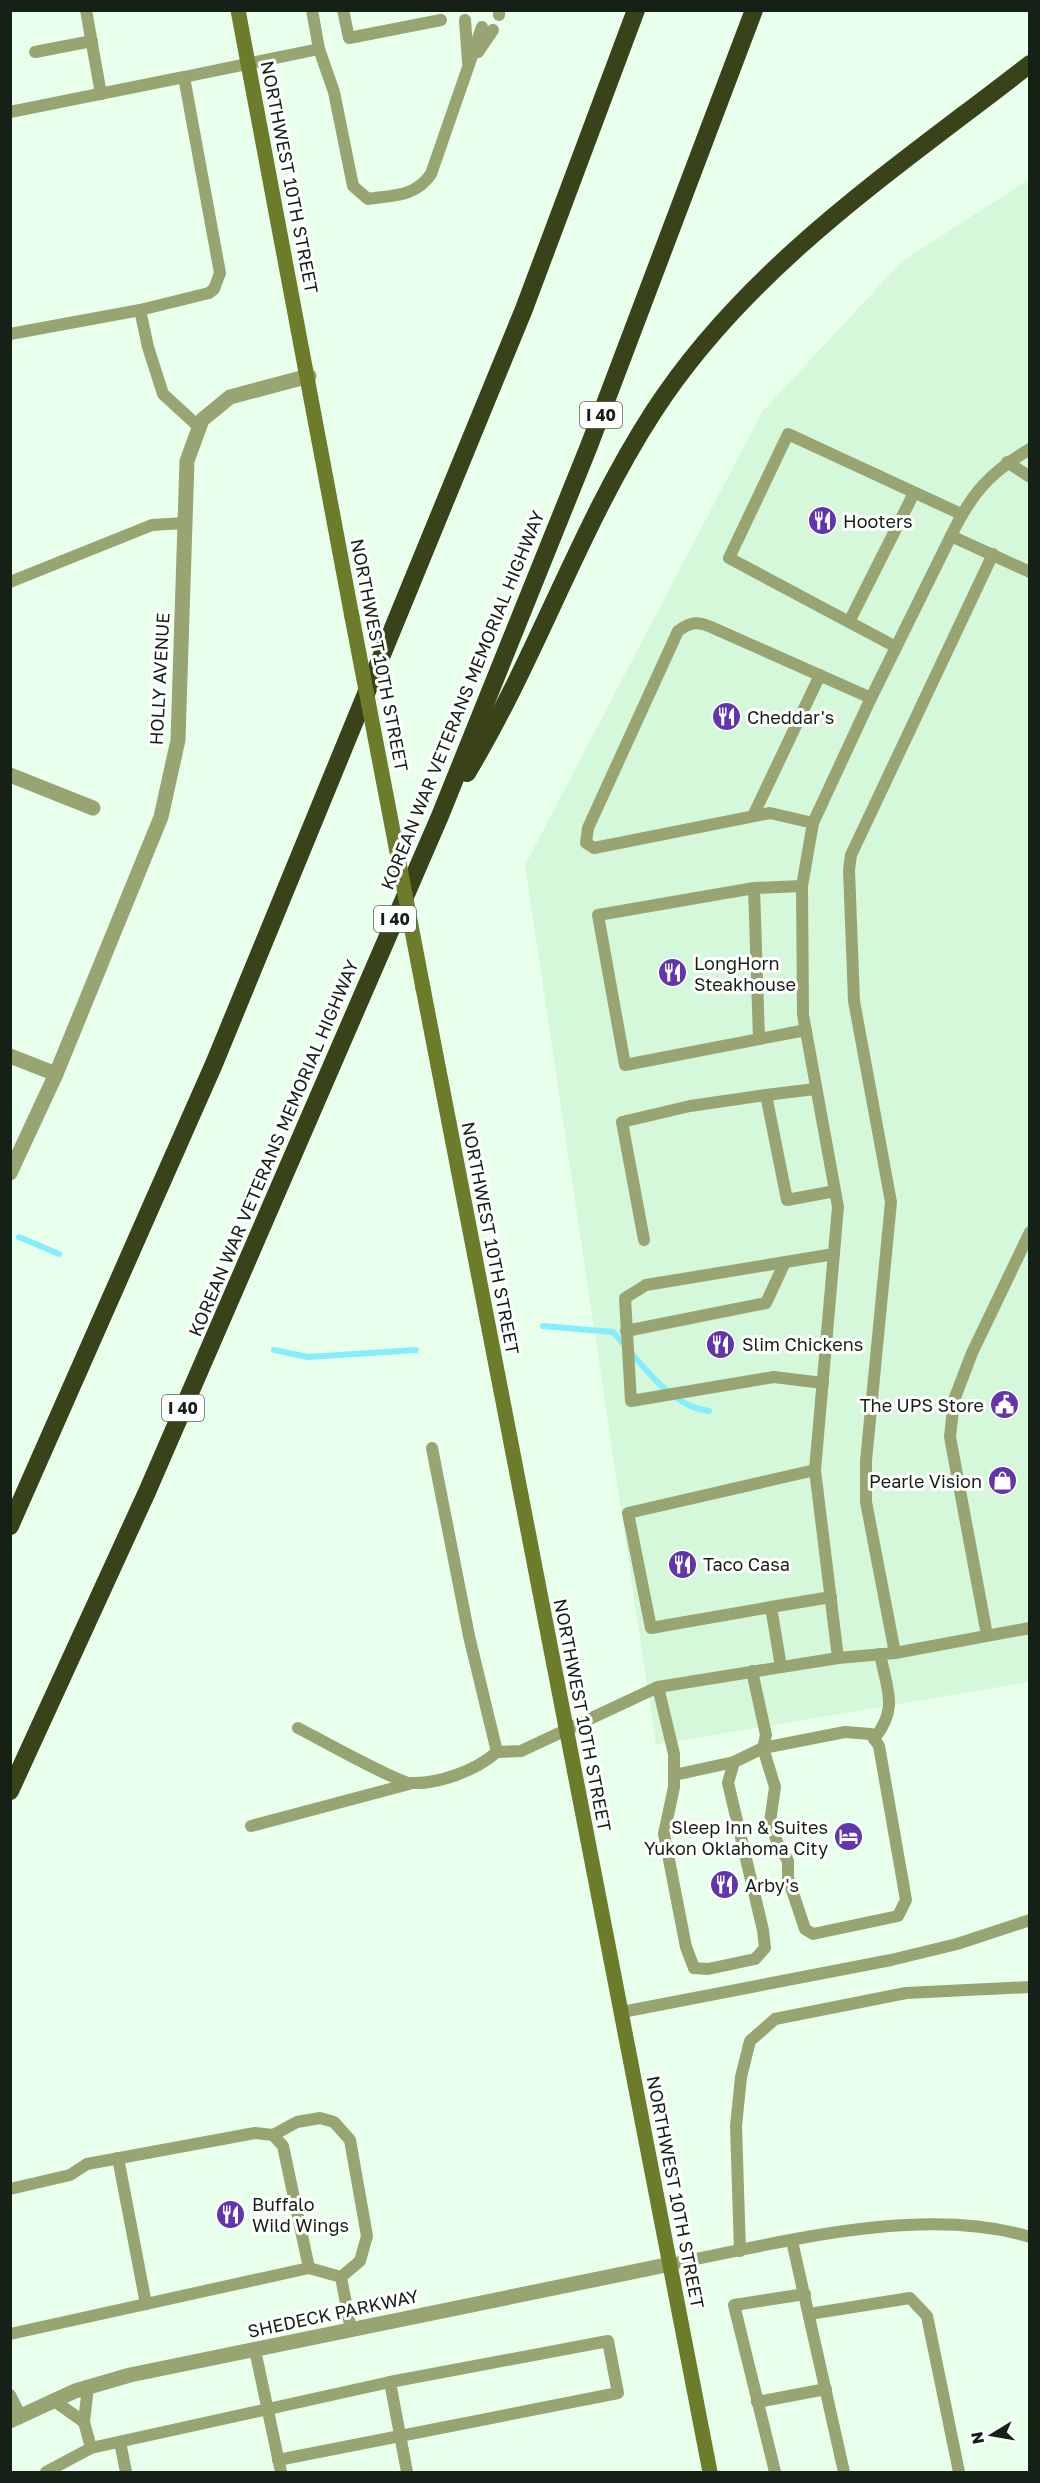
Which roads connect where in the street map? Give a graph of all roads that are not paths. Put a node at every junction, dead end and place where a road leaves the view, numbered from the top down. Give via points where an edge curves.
1 (86, 10) edge
2 (238, 10) edge
3 (312, 10) edge
4 (343, 10) edge
5 (636, 10) edge
6 (754, 10) edge
7 (441, 20) dead end
8 (465, 20) dead end
9 (488, 28) dead end
10 (92, 41) junction
11 (319, 49) junction
12 (35, 52) dead end
13 (1029, 64) edge
14 (249, 65) junction
15 (468, 66) junction
16 (184, 77) junction
17 (101, 94) junction
18 (10, 112) edge
19 (140, 310) junction
20 (10, 334) edge
21 (309, 376) junction
22 (199, 427) junction
23 (1029, 449) edge
24 (1007, 462) junction
25 (1029, 477) edge
26 (914, 492) junction
27 (962, 514) junction
28 (185, 523) junction
29 (951, 536) junction
30 (993, 554) junction
31 (1029, 572) edge
32 (10, 582) edge
33 (849, 622) junction
34 (896, 647) junction
35 (820, 675) junction
36 (871, 698) junction
37 (10, 775) edge
38 (93, 808) dead end
39 (440, 816) junction
40 (753, 816) junction
41 (813, 823) junction
42 (802, 886) junction
43 (754, 888) junction
44 (806, 1030) junction
45 (759, 1039) junction
46 (10, 1056) edge
47 (56, 1074) junction
48 (815, 1089) junction
49 (766, 1095) junction
50 (10, 1173) edge
51 (835, 1191) junction
52 (1029, 1232) edge
53 (644, 1240) dead end
54 (834, 1254) junction
55 (785, 1262) junction
56 (626, 1331) junction
57 (823, 1383) junction
58 (432, 1448) dead end
59 (815, 1470) junction
60 (10, 1526) edge
61 (831, 1597) junction
62 (771, 1607) junction
63 (1029, 1628) edge
64 (987, 1635) junction
65 (895, 1653) junction
66 (880, 1654) junction
67 (838, 1658) junction
68 (782, 1667) junction
69 (752, 1671) junction
70 (658, 1687) junction
71 (298, 1728) dead end
72 (565, 1729) junction
73 (874, 1739) junction
74 (763, 1748) junction
75 (496, 1752) junction
76 (734, 1762) junction
77 (674, 1775) junction
78 (409, 1784) junction
79 (10, 1791) edge
80 (251, 1826) dead end
81 (1029, 1920) edge
82 (1029, 1987) edge
83 (622, 2012) junction
84 (273, 2135) junction
85 (118, 2158) junction
86 (10, 2189) edge
87 (1029, 2237) edge
88 (792, 2241) junction
89 (740, 2251) junction
90 (670, 2264) junction
91 (309, 2268) junction
92 (341, 2277) junction
93 (805, 2294) junction
94 (146, 2304) junction
95 (809, 2314) junction
96 (351, 2330) junction
97 (10, 2334) edge
98 (255, 2349) junction
99 (390, 2382) junction
100 (88, 2387) junction
101 (826, 2389) junction
102 (10, 2395) edge
103 (53, 2400) junction
104 (758, 2402) junction
105 (269, 2409) junction
106 (15, 2418) edge
107 (84, 2422) junction
108 (400, 2436) junction
109 (120, 2442) junction
110 (90, 2448) junction
111 (280, 2466) edge
112 (46, 2472) edge
113 (126, 2472) edge
114 (407, 2472) edge
115 (710, 2472) edge
116 (775, 2472) edge
117 (844, 2472) edge
118 (959, 2472) edge

1 - 10 lane
2 - 14 main road, NORTHWEST 10TH STREET
3 - 11 lane
4 - 7 lane via 348,38
5 - 60 highway via 524,309 242,998
6 - 39 highway, KOREAN WAR VETERANS MEMORIAL HIGHWAY / I 40 via 589,446
8 - 15 lane
9 - 15 lane
10 - 12 lane
10 - 17 lane
11 - 14 lane
11 - 15 lane via 334,92 352,186 368,199 422,187 431,174
13 - 39 highway via 783,258 690,361 654,410 622,464 495,727
14 - 16 lane
14 - 21 main road, NORTHWEST 10TH STREET
16 - 17 lane
16 - 19 lane via 220,273 208,293
17 - 18 lane
19 - 20 lane
19 - 22 lane via 164,394
21 - 22 street, HOLLY AVENUE via 230,397
21 - 72 main road, NORTHWEST 10TH STREET, bridge
22 - 28 street, HOLLY AVENUE via 187,461
23 - 24 lane
24 - 25 lane
24 - 27 lane via 968,502
26 - 27 lane
26 - 33 lane
26 - 33 lane via 788,434 729,558
27 - 29 lane
28 - 32 lane via 152,525
28 - 47 street, HOLLY AVENUE via 178,740 161,817
29 - 30 lane
29 - 34 lane
30 - 31 lane
30 - 65 lane via 851,855 849,870 854,1001 891,1202 866,1461 866,1502
33 - 34 lane
34 - 36 lane
35 - 36 lane
35 - 40 lane
35 - 40 lane via 698,622 687,624 678,631 588,828 586,843 594,848
36 - 41 lane
37 - 38 street
39 - 79 highway, KOREAN WAR VETERANS MEMORIAL HIGHWAY / I 40 via 151,1481
40 - 41 lane via 770,813
41 - 42 lane
42 - 43 lane
42 - 44 lane
43 - 45 lane
43 - 45 lane via 598,915 625,1065
44 - 45 lane
44 - 48 lane
46 - 47 street
47 - 50 street, HOLLY AVENUE
48 - 49 lane
48 - 51 lane
49 - 51 lane via 787,1200
49 - 53 lane via 690,1106 622,1122
51 - 54 lane via 838,1208
52 - 64 lane via 972,1353 954,1400 950,1437
54 - 55 lane
54 - 57 lane
55 - 56 lane via 766,1303
55 - 56 lane via 646,1285 625,1298
56 - 57 lane via 631,1401 774,1377
57 - 59 lane
58 - 75 lane
59 - 61 lane
59 - 62 lane via 628,1513 651,1628
61 - 62 lane
61 - 67 lane
62 - 68 lane
63 - 64 lane
64 - 65 lane
65 - 66 lane
66 - 67 lane
66 - 73 lane via 890,1701 888,1722
67 - 68 lane
68 - 69 lane
69 - 70 lane
69 - 74 lane via 766,1735
70 - 72 lane
70 - 77 lane via 674,1754
71 - 78 lane
72 - 75 lane via 521,1751
72 - 83 main road, NORTHWEST 10TH STREET
73 - 74 lane via 871,1734 845,1732
73 - 74 lane via 879,1746 906,1900 898,1916 813,1934 805,1929 788,1878 788,1861 770,1822 775,1787
74 - 76 lane
75 - 78 lane via 464,1772
76 - 77 lane
76 - 77 lane via 728,1783 765,1948 755,1959 708,1969 694,1968 686,1947 664,1834
78 - 80 lane
81 - 83 lane via 957,1944 891,1960
82 - 89 lane via 906,1993 775,2019 750,2041 741,2077 736,2126
83 - 90 main road, NORTHWEST 10TH STREET
84 - 85 lane via 255,2133
84 - 91 lane via 283,2146
84 - 92 lane via 297,2122 321,2118 334,2122 350,2140 367,2236 360,2261
85 - 86 lane via 87,2164 70,2175
85 - 94 lane
87 - 88 lane via 952,2223 884,2227
88 - 89 lane
88 - 93 lane
89 - 90 lane
90 - 96 street, SHEDECK PARKWAY
90 - 115 main road, NORTHWEST 10TH STREET
91 - 92 lane
91 - 94 lane
92 - 96 lane
93 - 95 lane
93 - 104 lane via 734,2305
94 - 97 lane
95 - 101 lane
95 - 118 lane via 910,2298 927,2316
96 - 98 street, SHEDECK PARKWAY
98 - 100 street, SHEDECK PARKWAY
98 - 105 lane
99 - 105 lane
99 - 108 lane
99 - 108 lane via 608,2341 618,2393
100 - 103 street, SHEDECK PARKWAY
100 - 107 lane
101 - 104 lane
101 - 117 lane
102 - 106 lane
103 - 106 street, SHEDECK PARKWAY
103 - 107 lane
104 - 116 lane
105 - 109 lane
105 - 111 lane
107 - 110 lane
108 - 111 lane
108 - 114 lane
109 - 110 lane
109 - 113 lane
110 - 112 lane

